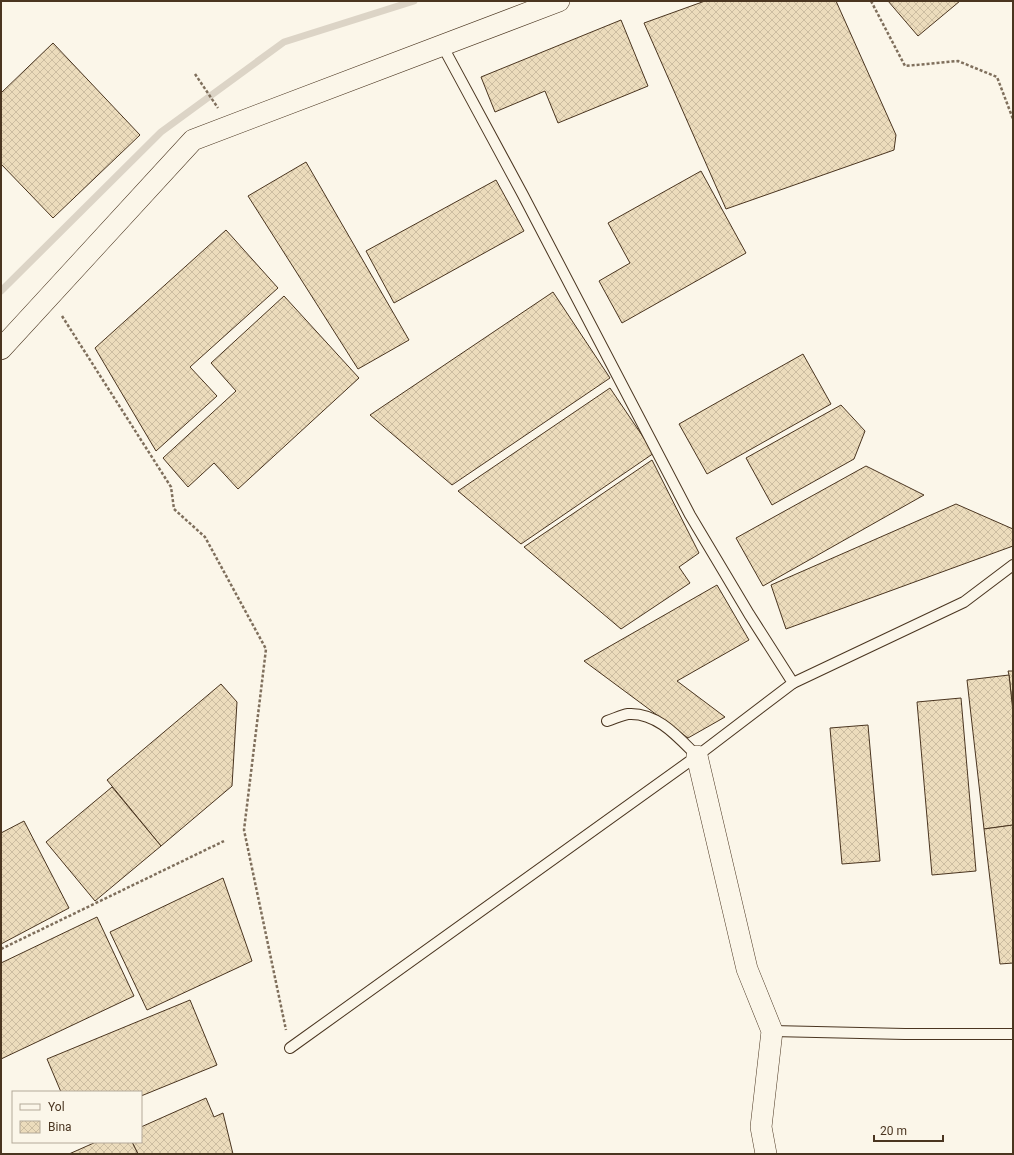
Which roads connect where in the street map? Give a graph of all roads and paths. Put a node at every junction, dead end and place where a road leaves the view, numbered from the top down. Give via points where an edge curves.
1 (558, 1) edge
2 (871, 1) edge
3 (442, 45) junction
4 (195, 74) dead end
5 (219, 109) dead end
6 (1013, 119) edge
7 (50, 296) junction
8 (1, 349) edge
9 (1013, 565) edge
10 (793, 683) junction
11 (607, 721) dead end
12 (697, 756) junction
13 (224, 841) dead end
14 (1, 949) edge
15 (772, 1031) junction
16 (1013, 1034) edge
17 (290, 1048) joint
18 (766, 1154) edge

1 - 3 street
2 - 6 path via 905,66 958,62 997,77
3 - 7 street via 193,140
3 - 10 lane via 690,515
4 - 5 path
7 - 8 street
7 - 17 path via 171,487 174,509 204,537 266,648 244,830
9 - 10 lane via 964,602
10 - 12 lane
11 - 12 lane via 627,714 645,715 676,734
12 - 15 street via 747,969
12 - 17 lane
13 - 14 path
15 - 16 lane
15 - 18 street via 761,1127

